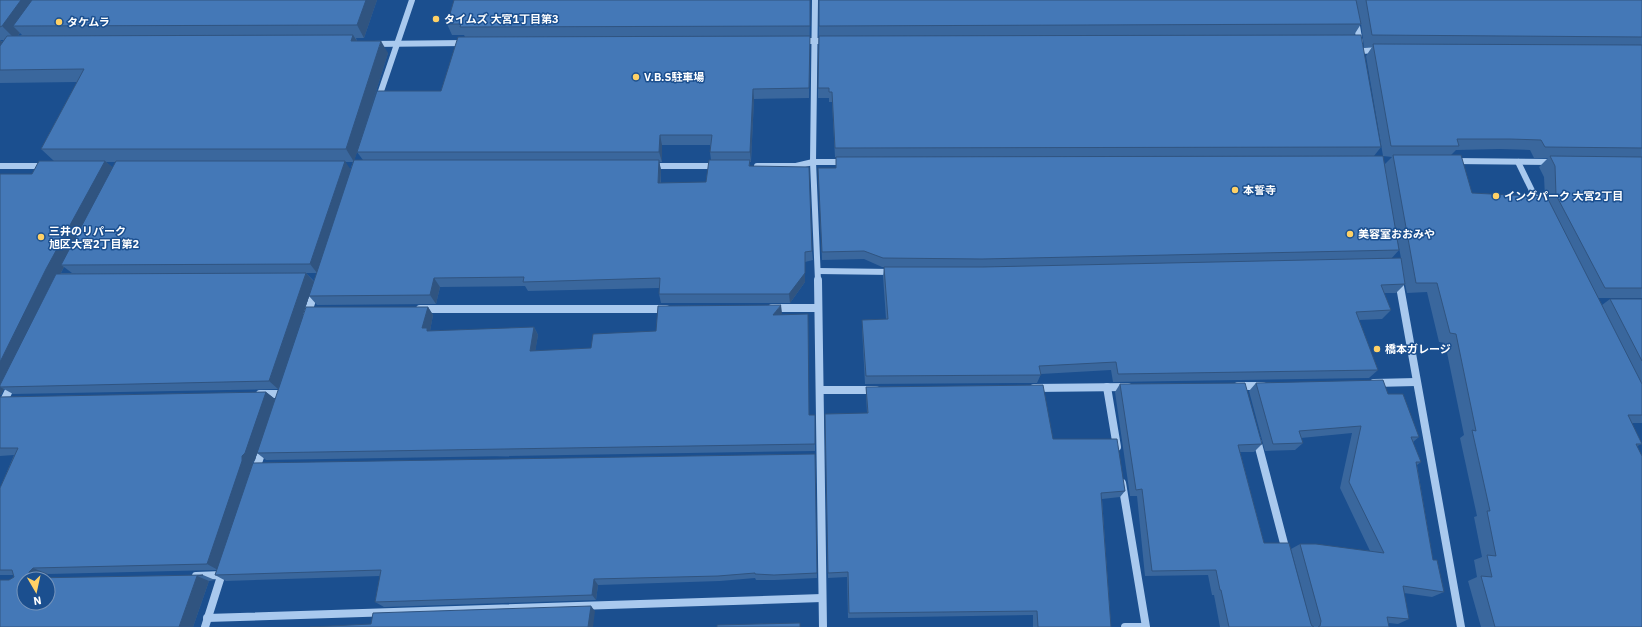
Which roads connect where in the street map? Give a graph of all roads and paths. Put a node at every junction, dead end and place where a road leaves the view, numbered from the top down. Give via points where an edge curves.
1 (412, 0) edge
2 (815, 0) edge
3 (1354, 14) edge
4 (1351, 40) edge
5 (1359, 40) junction
6 (792, 41) edge
7 (815, 41) junction
8 (831, 41) edge
9 (468, 43) edge
10 (365, 44) edge
11 (397, 44) junction
12 (1384, 50) edge
13 (1361, 51) junction
14 (1362, 58) edge
15 (375, 109) edge
16 (1450, 161) edge
17 (813, 162) junction
18 (852, 162) edge
19 (1518, 162) junction
20 (1557, 162) edge
21 (0, 166) edge
22 (54, 166) edge
23 (644, 166) edge
24 (724, 166) edge
25 (748, 166) edge
26 (1544, 214) edge
27 (1398, 270) edge
28 (818, 271) junction
29 (903, 272) edge
30 (317, 284) edge
31 (674, 308) edge
32 (762, 308) edge
33 (818, 308) junction
34 (410, 309) edge
35 (304, 324) edge
36 (17, 374) edge
37 (1416, 382) junction
38 (1368, 383) edge
39 (1274, 385) edge
40 (1226, 386) edge
41 (1107, 387) junction
42 (1139, 387) edge
43 (1028, 388) edge
44 (820, 390) junction
45 (884, 390) edge
46 (251, 394) edge
47 (281, 394) edge
48 (5, 400) edge
49 (0, 409) edge
50 (1255, 432) edge
51 (264, 444) edge
52 (1118, 458) edge
53 (1121, 473) edge
54 (253, 480) edge
55 (226, 561) edge
56 (1289, 562) edge
57 (222, 575) junction
58 (190, 576) edge
59 (822, 598) junction
60 (208, 618) junction
61 (205, 627) edge
62 (823, 627) edge
63 (1125, 627) edge
64 (1145, 627) edge
65 (1461, 627) edge

1 - 11 street
2 - 7 street
3 - 5 street
4 - 5 street
5 - 13 street
6 - 7 street
7 - 8 street
7 - 17 street
9 - 11 street
10 - 11 street
11 - 15 street
12 - 13 street
13 - 14 street
16 - 19 street
17 - 18 street
17 - 25 street via 796,166
17 - 28 street
19 - 20 street
19 - 26 street
21 - 22 street
23 - 24 street
27 - 37 street
28 - 29 street
28 - 33 street
30 - 35 street via 313,310
31 - 34 street
32 - 33 street
33 - 44 street
36 - 48 street
37 - 38 street
37 - 65 street
39 - 40 street via 1243,390
41 - 42 street
41 - 43 street
41 - 52 street
44 - 45 street
44 - 59 street via 816,457
46 - 47 street
48 - 49 street
50 - 56 street
51 - 54 street via 261,465
53 - 64 street
55 - 57 street
57 - 58 street
57 - 60 street
59 - 60 street
59 - 62 street
60 - 61 street
63 - 64 street

